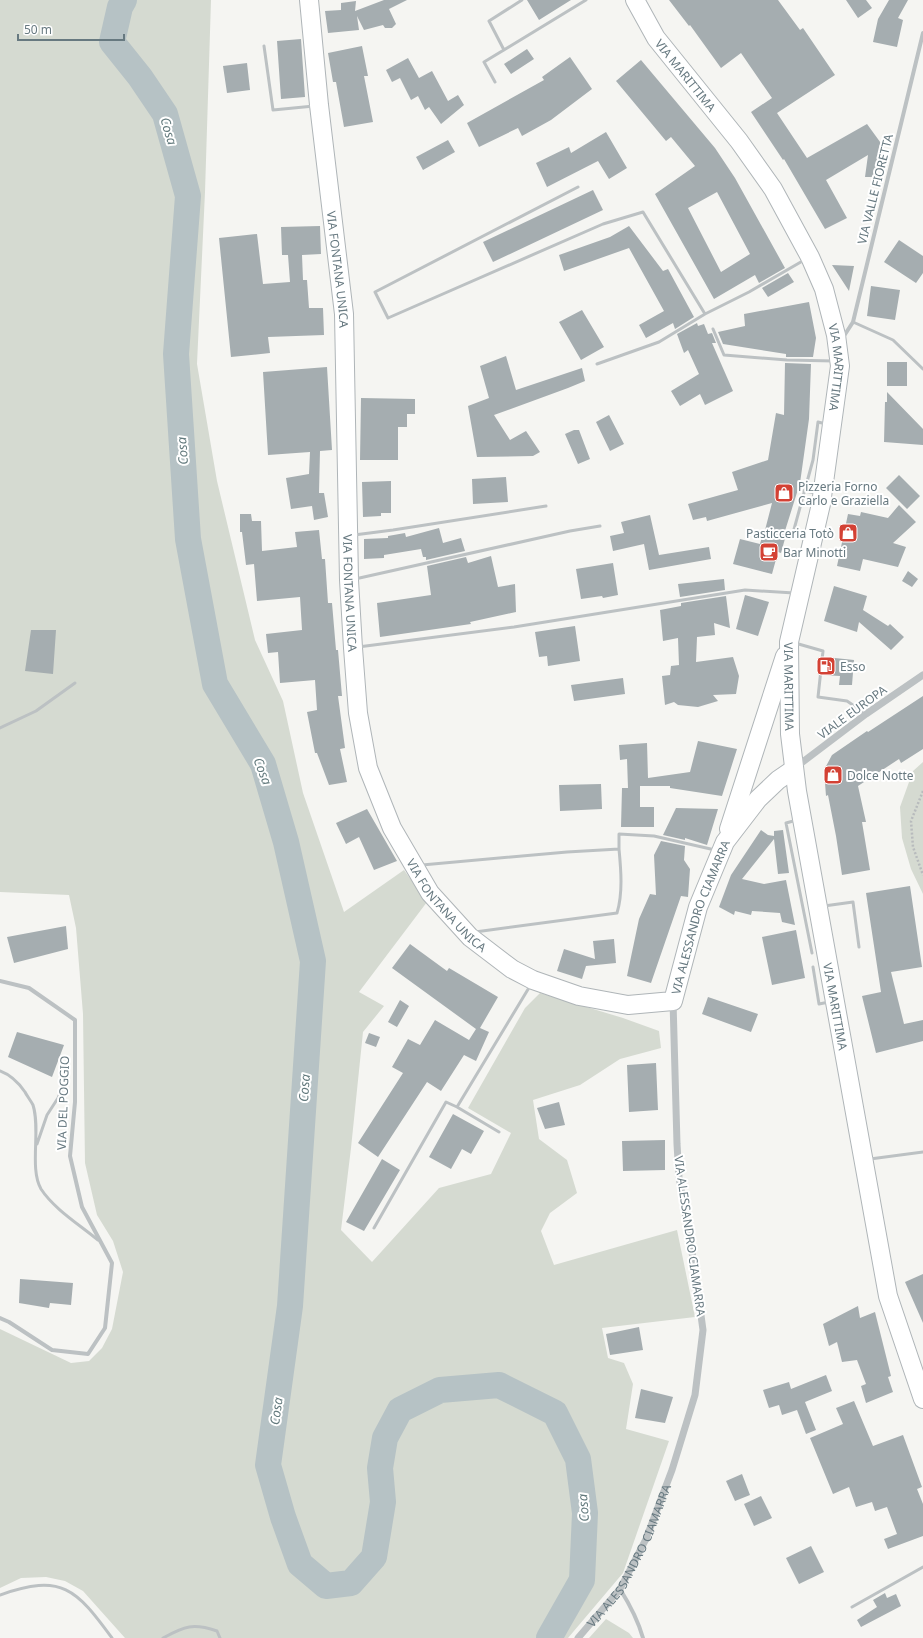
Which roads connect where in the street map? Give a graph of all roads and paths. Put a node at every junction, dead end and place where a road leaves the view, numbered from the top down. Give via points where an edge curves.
1 (309, 0) edge
2 (522, 0) edge
3 (586, 0) edge
4 (635, 0) edge
5 (923, 33) edge
6 (264, 46) dead end
7 (504, 50) junction
8 (495, 82) dead end
9 (319, 105) junction
10 (578, 187) dead end
11 (810, 257) junction
12 (705, 314) junction
13 (853, 322) junction
14 (713, 329) dead end
15 (839, 353) junction
16 (597, 364) dead end
17 (923, 369) edge
18 (820, 461) junction
19 (804, 491) junction
20 (822, 494) junction
21 (546, 506) dead end
22 (600, 526) dead end
23 (349, 535) junction
24 (813, 537) junction
25 (349, 580) junction
26 (801, 593) junction
27 (789, 642) junction
28 (352, 648) junction
29 (923, 674) edge
30 (75, 683) dead end
31 (866, 714) junction
32 (0, 728) edge
33 (794, 769) junction
34 (923, 791) edge
35 (723, 847) junction
36 (619, 850) junction
37 (414, 866) junction
38 (923, 875) edge
39 (815, 915) junction
40 (467, 934) junction
41 (859, 946) dead end
42 (812, 953) dead end
43 (813, 967) dead end
44 (533, 980) junction
45 (0, 982) edge
46 (673, 1001) junction
47 (835, 1001) junction
48 (64, 1068) dead end
49 (0, 1071) edge
50 (456, 1107) junction
51 (499, 1132) dead end
52 (36, 1147) junction
53 (923, 1152) edge
54 (864, 1160) junction
55 (374, 1228) dead end
56 (100, 1241) junction
57 (0, 1318) edge
58 (923, 1399) edge
59 (923, 1567) edge
60 (620, 1589) junction
61 (0, 1594) edge
62 (852, 1607) dead end
63 (112, 1638) edge
64 (163, 1638) edge
65 (220, 1638) edge
66 (578, 1638) edge
67 (643, 1638) edge

1 - 9 main road, VIA FONTANA UNICA
2 - 7 lane via 489,21
3 - 7 lane
4 - 11 main road, VIA MARITTIMA via 656,38 739,141 773,189
5 - 13 street, VIA VALLE FIORETTA
6 - 9 lane via 272,110
7 - 8 lane via 484,62
9 - 23 main road, VIA FONTANA UNICA via 344,314
10 - 12 lane via 375,292 388,318 603,224 643,212
11 - 12 lane
11 - 15 main road, VIA MARITTIMA via 824,289
12 - 16 lane via 659,342
13 - 15 street, VIA VALLE FIORETTA
13 - 17 lane via 893,340
14 - 15 lane via 724,355 787,360
15 - 18 main road, VIA MARITTIMA via 832,426
18 - 19 lane
18 - 20 main road, VIA MARITTIMA
19 - 20 lane
19 - 24 lane via 793,533
20 - 24 main road, VIA MARITTIMA
21 - 23 lane
22 - 25 lane
23 - 25 main road, VIA FONTANA UNICA
24 - 26 main road, VIA MARITTIMA
25 - 28 main road, VIA FONTANA UNICA
26 - 27 main road, VIA MARITTIMA
26 - 28 lane via 744,590 514,627
27 - 31 lane via 823,651 818,696 847,701
27 - 33 main road, VIA MARITTIMA via 790,734
27 - 35 main road
28 - 37 main road, VIA FONTANA UNICA via 358,713 368,768 392,828
29 - 31 street, VIALE EUROPA
30 - 32 lane via 36,711
31 - 33 street, VIALE EUROPA
33 - 35 main road, VIA ALESSANDRO CIAMARRA via 758,799
33 - 39 main road, VIA MARITTIMA
34 - 38 path via 911,821 912,848
35 - 36 lane via 654,836 619,834
35 - 46 main road, VIA ALESSANDRO CIAMARRA via 698,906
36 - 37 lane via 567,852
36 - 40 lane via 621,879 617,913
37 - 40 main road, VIA FONTANA UNICA via 430,893
39 - 41 lane via 853,902
39 - 42 lane
39 - 47 main road, VIA MARITTIMA
40 - 44 main road, VIA FONTANA UNICA via 512,968
43 - 47 lane via 819,1004
44 - 46 main road, VIA FONTANA UNICA via 579,996 628,1005
44 - 50 lane
45 - 56 street, VIA DEL POGGIO via 29,988 75,1020 75,1102 70,1156 82,1207
46 - 60 street, VIA ALESSANDRO CIAMARRA via 679,1176 703,1330 695,1395 672,1470 646,1539
47 - 54 main road, VIA MARITTIMA
48 - 52 lane via 65,1081 47,1115
49 - 52 lane via 8,1074 21,1086 32,1104 36,1123
50 - 51 lane
50 - 55 lane via 446,1102
52 - 56 lane via 36,1171 41,1188 51,1202
53 - 54 lane
54 - 58 main road, VIA MARITTIMA via 888,1296
56 - 57 street, VIA DEL POGGIO via 112,1263 105,1328 88,1354 52,1350
59 - 62 lane
60 - 66 street, VIA ALESSANDRO CIAMARRA
60 - 67 street via 635,1615
61 - 63 lane via 31,1586 53,1585 68,1590 83,1601
64 - 65 lane via 185,1627 203,1626 217,1630

